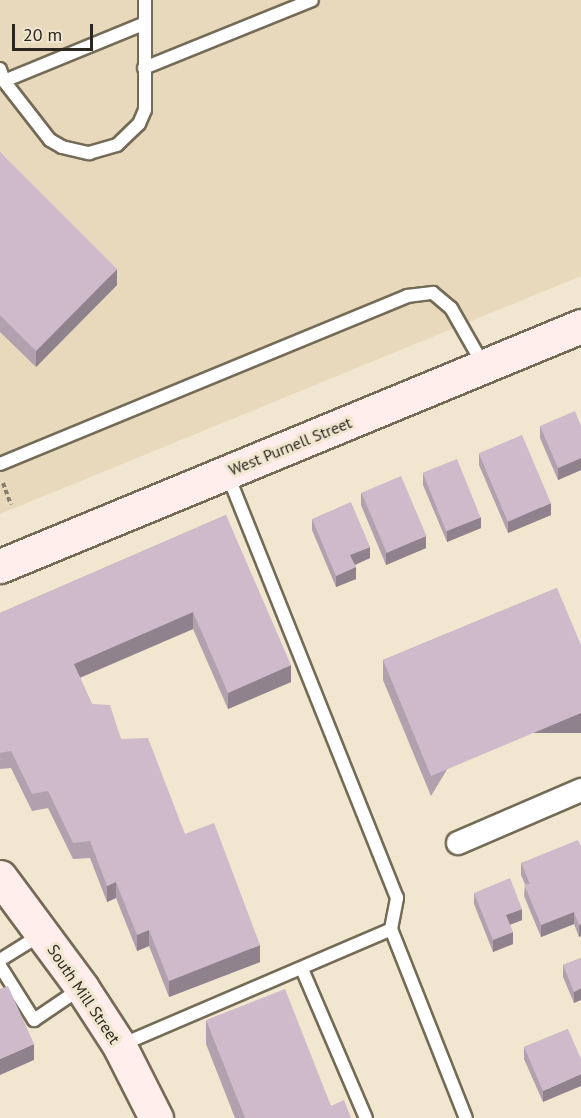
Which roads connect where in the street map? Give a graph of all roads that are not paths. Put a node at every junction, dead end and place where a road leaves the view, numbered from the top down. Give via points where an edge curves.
1 (145, 0) edge
2 (312, 0) edge
3 (143, 24) junction
4 (144, 68) junction
5 (2, 75) edge
6 (581, 326) edge
7 (484, 366) junction
8 (0, 464) edge
9 (226, 472) junction
10 (0, 566) edge
11 (581, 790) edge
12 (458, 843) dead end
13 (0, 877) edge
14 (391, 929) junction
15 (43, 933) junction
16 (0, 960) edge
17 (0, 966) edge
18 (302, 969) junction
19 (82, 987) junction
20 (119, 1045) junction
21 (156, 1118) edge
22 (366, 1118) edge
23 (466, 1118) edge

1 - 3 lane
2 - 4 lane
3 - 4 lane
3 - 5 lane
4 - 5 lane via 145,110 139,124 117,145 89,153 75,152 50,140
6 - 7 street, West Purnell Street
7 - 8 lane via 451,308 433,293 407,296
7 - 9 street, West Purnell Street
9 - 10 street, West Purnell Street
9 - 14 lane via 397,898
11 - 12 street
13 - 15 street, South Mill Street
14 - 18 lane
14 - 23 lane
15 - 16 lane
15 - 19 street, South Mill Street
17 - 19 lane via 34,1020
18 - 20 lane
18 - 22 lane
19 - 20 street, South Mill Street
20 - 21 street, South Mill Street

